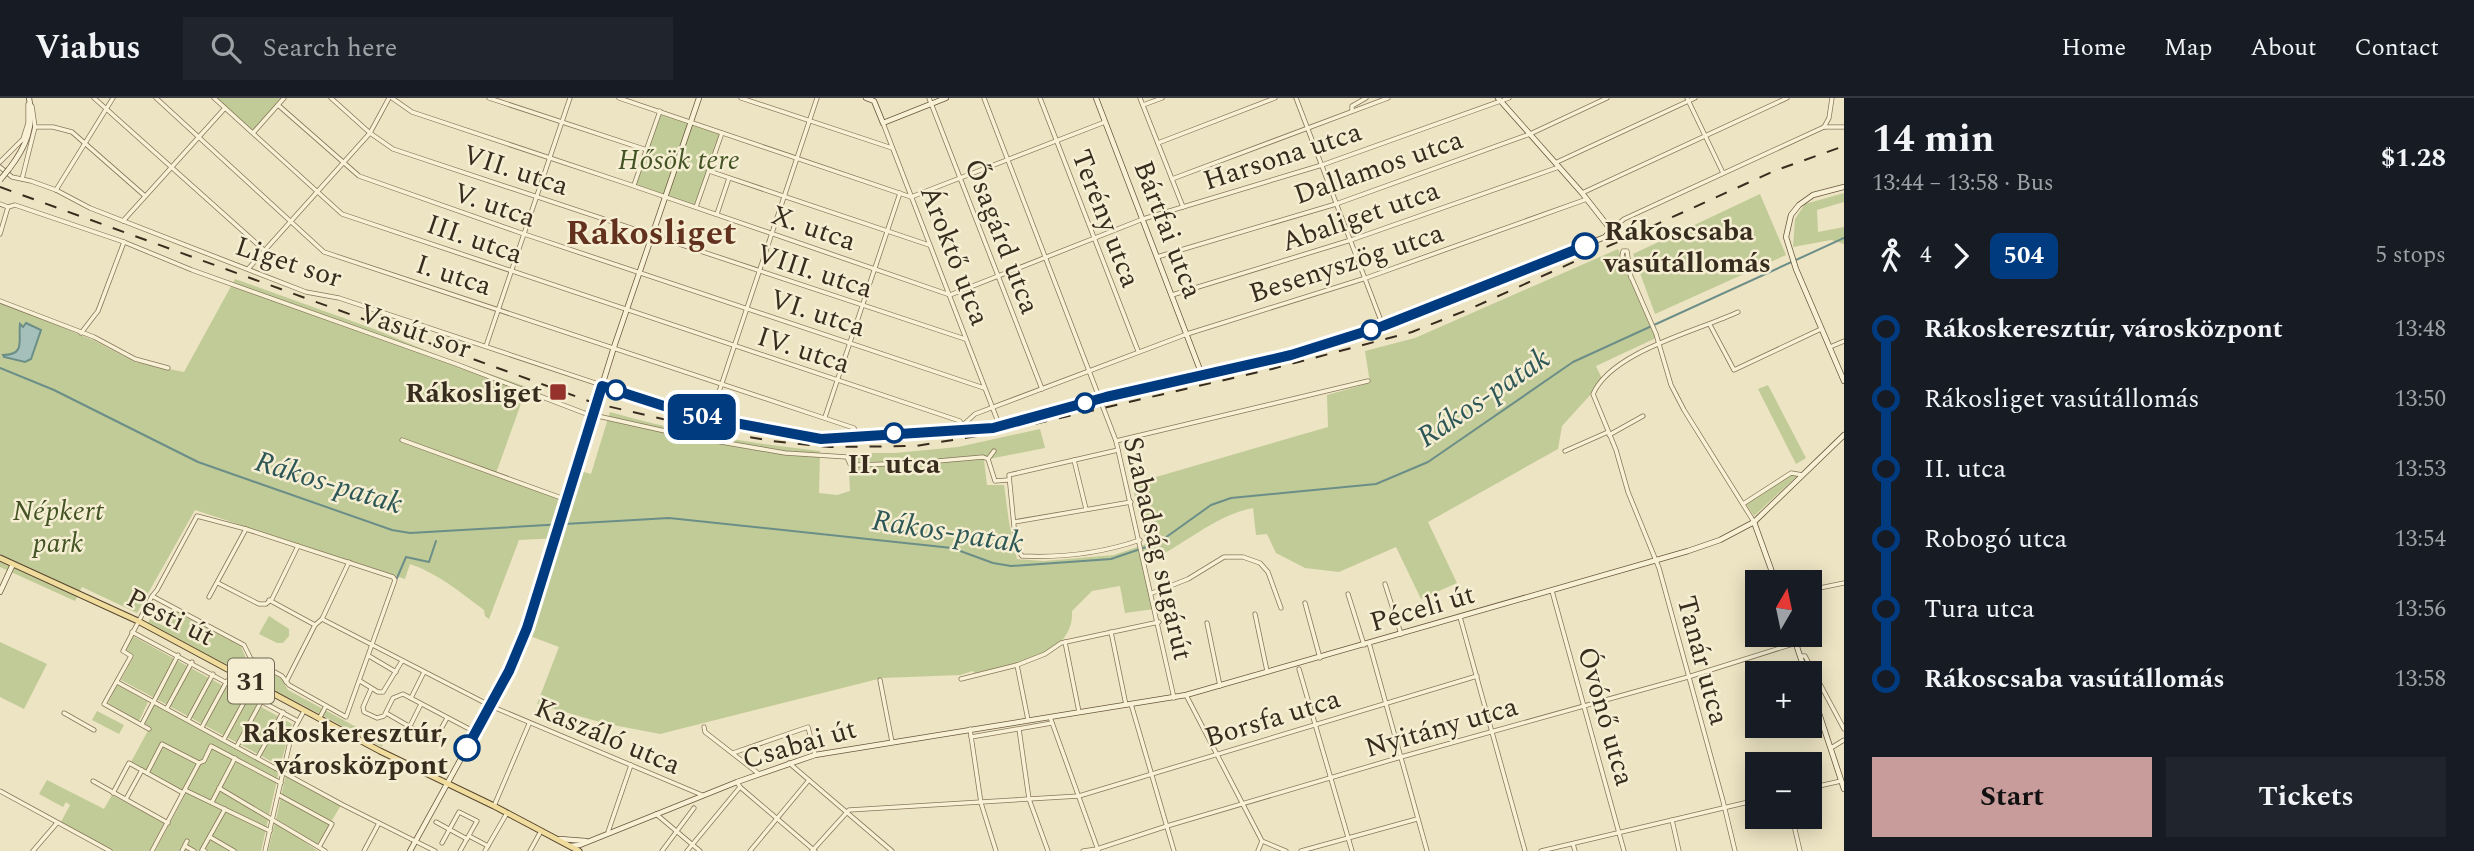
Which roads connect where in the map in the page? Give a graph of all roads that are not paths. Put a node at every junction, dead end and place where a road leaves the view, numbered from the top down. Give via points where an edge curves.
1 (94, 98) edge
2 (113, 98) edge
3 (156, 98) edge
4 (214, 98) edge
5 (284, 98) edge
6 (331, 98) edge
7 (390, 98) edge
8 (489, 98) edge
9 (570, 98) edge
10 (619, 98) edge
11 (699, 98) edge
12 (741, 98) edge
13 (817, 98) edge
14 (866, 98) edge
15 (946, 98) edge
16 (984, 98) edge
17 (1040, 98) edge
18 (1096, 98) edge
19 (1140, 98) edge
20 (1162, 98) edge
21 (1275, 98) edge
22 (1296, 98) edge
23 (1366, 98) edge
24 (1388, 98) edge
25 (1509, 98) edge
26 (1606, 98) edge
27 (1695, 98) edge
28 (1787, 98) edge
29 (1832, 98) edge
30 (874, 99) edge
31 (1688, 99) edge
32 (29, 100) edge
33 (1500, 100) edge
34 (930, 101) edge
35 (278, 105) junction
36 (1143, 105) junction
37 (107, 108) junction
38 (225, 108) junction
39 (660, 111) junction
40 (1352, 111) junction
41 (562, 121) junction
42 (810, 121) junction
43 (691, 122) junction
44 (1105, 122) junction
45 (883, 123) junction
46 (35, 127) junction
47 (1824, 127) junction
48 (1844, 127) edge
49 (1307, 128) junction
50 (253, 133) junction
51 (370, 133) junction
52 (722, 133) junction
53 (1530, 134) junction
54 (1705, 136) junction
55 (199, 138) junction
56 (1057, 141) junction
57 (86, 142) junction
58 (1158, 143) junction
59 (892, 148) junction
60 (647, 150) junction
61 (550, 158) junction
62 (796, 158) junction
63 (1008, 159) junction
64 (343, 162) junction
65 (0, 165) edge
66 (1322, 165) junction
67 (1557, 165) junction
68 (173, 167) junction
69 (709, 171) junction
70 (1723, 173) junction
71 (729, 178) junction
72 (960, 178) junction
73 (22, 179) junction
74 (1172, 179) junction
75 (0, 180) edge
76 (634, 186) junction
77 (1844, 187) edge
78 (56, 190) junction
79 (317, 192) junction
80 (900, 193) junction
81 (1582, 193) junction
82 (145, 196) junction
83 (784, 196) junction
84 (536, 197) junction
85 (665, 197) junction
86 (911, 197) junction
87 (1587, 199) junction
88 (0, 204) edge
89 (1336, 204) junction
90 (8, 207) junction
91 (1183, 207) junction
92 (696, 208) junction
93 (717, 214) junction
94 (1143, 219) junction
95 (123, 221) junction
96 (290, 221) junction
97 (1611, 230) junction
98 (888, 231) junction
99 (771, 233) junction
100 (0, 234) edge
101 (524, 234) junction
102 (652, 235) junction
103 (1095, 238) junction
104 (1351, 240) junction
105 (124, 242) junction
106 (930, 245) junction
107 (264, 250) junction
108 (1045, 257) junction
109 (1157, 257) junction
110 (248, 269) junction
111 (875, 269) junction
112 (512, 271) junction
113 (640, 272) junction
114 (760, 272) junction
115 (998, 277) junction
116 (1366, 278) junction
117 (1632, 278) junction
118 (950, 295) junction
119 (1172, 295) junction
120 (0, 301) edge
121 (862, 306) junction
122 (499, 309) junction
123 (747, 309) junction
124 (627, 310) junction
125 (1738, 312) dead end
126 (1710, 325) junction
127 (1383, 326) junction
128 (1822, 328) junction
129 (81, 333) junction
130 (1187, 334) junction
131 (965, 339) junction
132 (1844, 341) edge
133 (850, 343) junction
134 (1658, 344) junction
135 (486, 346) junction
136 (734, 347) junction
137 (614, 348) junction
138 (1830, 348) junction
139 (1138, 352) junction
140 (168, 368) dead end
141 (1089, 370) junction
142 (1202, 374) junction
143 (838, 380) junction
144 (1368, 381) dead end
145 (1844, 381) edge
146 (722, 384) junction
147 (602, 386) junction
148 (984, 388) junction
149 (1042, 389) junction
150 (1100, 399) junction
151 (992, 407) junction
152 (594, 415) junction
153 (1643, 416) dead end
154 (824, 418) junction
155 (710, 419) junction
156 (1000, 426) junction
157 (963, 427) junction
158 (1609, 434) junction
159 (858, 435) junction
160 (1843, 438) edge
161 (402, 440) dead end
162 (1116, 441) junction
163 (1118, 450) junction
164 (993, 451) dead end
165 (1565, 451) dead end
166 (988, 459) junction
167 (1074, 460) junction
168 (1802, 475) junction
169 (1009, 477) junction
170 (567, 500) junction
171 (1130, 502) junction
172 (1743, 504) junction
173 (1086, 509) junction
174 (1014, 522) junction
175 (1754, 522) junction
176 (246, 529) junction
177 (1140, 541) junction
178 (298, 545) junction
179 (0, 558) edge
180 (1657, 561) junction
181 (349, 562) junction
182 (13, 564) junction
183 (1771, 570) edge
184 (218, 583) junction
185 (1844, 583) edge
186 (1385, 584) dead end
187 (1822, 588) edge
188 (1552, 591) junction
189 (0, 592) edge
190 (1152, 593) junction
191 (1348, 594) dead end
192 (152, 596) junction
193 (209, 597) dead end
194 (269, 600) junction
195 (1305, 603) dead end
196 (1280, 608) dead end
197 (1255, 614) dead end
198 (1460, 617) junction
199 (322, 620) junction
200 (138, 621) junction
201 (1159, 622) junction
202 (1207, 623) dead end
203 (315, 625) junction
204 (132, 632) junction
205 (1111, 632) junction
206 (1401, 634) junction
207 (1065, 642) junction
208 (1366, 644) junction
209 (373, 646) junction
210 (1780, 648) edge
211 (1798, 648) edge
212 (178, 655) junction
213 (369, 656) junction
214 (1800, 656) junction
215 (1320, 658) junction
216 (402, 661) junction
217 (1801, 661) edge
218 (192, 662) junction
219 (1017, 665) junction
220 (1298, 669) dead end
221 (396, 672) junction
222 (424, 672) junction
223 (1268, 673) junction
224 (213, 674) junction
225 (1476, 676) junction
226 (1688, 677) junction
227 (961, 679) dead end
228 (880, 680) dead end
229 (227, 681) junction
230 (360, 681) junction
231 (117, 682) junction
232 (286, 682) junction
233 (1220, 686) junction
234 (371, 689) junction
235 (249, 693) junction
236 (1186, 695) junction
237 (411, 698) junction
238 (1174, 698) junction
239 (262, 700) junction
240 (154, 702) junction
241 (1385, 702) junction
242 (421, 704) junction
243 (1129, 704) junction
244 (326, 706) junction
245 (490, 706) junction
246 (1585, 706) junction
247 (167, 708) junction
248 (305, 709) junction
249 (283, 712) junction
250 (1079, 712) junction
251 (64, 713) dead end
252 (386, 713) junction
253 (320, 717) junction
254 (447, 718) junction
255 (188, 720) junction
256 (1028, 720) junction
257 (1051, 720) junction
258 (299, 721) junction
259 (1822, 721) edge
260 (142, 724) junction
261 (411, 724) dead end
262 (529, 724) junction
263 (1314, 724) junction
264 (202, 727) junction
265 (704, 727) dead end
266 (149, 729) dead end
267 (970, 729) junction
268 (1018, 729) junction
269 (1844, 729) edge
270 (94, 730) dead end
271 (475, 732) junction
272 (1492, 732) junction
273 (971, 737) junction
274 (224, 739) junction
275 (1844, 740) edge
276 (892, 742) junction
277 (236, 745) junction
278 (1831, 748) junction
279 (733, 753) junction
280 (1217, 754) junction
281 (228, 755) junction
282 (815, 755) junction
283 (258, 757) junction
284 (1401, 757) junction
285 (234, 758) junction
286 (199, 763) junction
287 (789, 764) junction
288 (631, 765) junction
289 (283, 771) junction
290 (144, 772) junction
291 (759, 774) junction
292 (1151, 774) junction
293 (1330, 778) junction
294 (809, 780) junction
295 (93, 781) dead end
296 (1841, 781) junction
297 (281, 783) junction
298 (448, 783) junction
299 (738, 785) junction
300 (1822, 785) edge
301 (219, 788) junction
302 (1844, 789) edge
303 (0, 791) edge
304 (184, 791) junction
305 (113, 793) junction
306 (279, 795) junction
307 (702, 795) junction
308 (1079, 796) junction
309 (126, 800) junction
310 (1029, 800) junction
311 (212, 802) junction
312 (981, 803) junction
313 (1745, 803) edge
314 (1243, 805) junction
315 (494, 806) junction
316 (1725, 807) junction
317 (694, 808) dead end
318 (225, 809) junction
319 (846, 812) junction
320 (507, 813) junction
321 (656, 814) junction
322 (62, 817) dead end
323 (1418, 818) junction
324 (273, 819) junction
325 (777, 819) junction
326 (1672, 820) junction
327 (379, 822) junction
328 (436, 822) dead end
329 (58, 823) junction
330 (168, 823) junction
331 (1167, 826) junction
332 (449, 829) junction
333 (1795, 829) edge
334 (270, 831) junction
335 (608, 832) junction
336 (677, 832) junction
337 (540, 833) junction
338 (1620, 833) junction
339 (209, 837) junction
340 (468, 838) junction
341 (554, 838) junction
342 (1348, 838) junction
343 (416, 840) junction
344 (591, 841) junction
345 (1262, 841) junction
346 (442, 843) dead end
347 (1573, 844) junction
348 (693, 845) junction
349 (319, 847) junction
350 (487, 849) edge
351 (575, 849) edge
352 (814, 850) edge
353 (1098, 850) edge
354 (33, 851) edge
355 (110, 851) edge
356 (152, 851) edge
357 (182, 851) edge
358 (194, 851) edge
359 (205, 851) edge
360 (234, 851) edge
361 (265, 851) edge
362 (325, 851) edge
363 (364, 851) edge
364 (410, 851) edge
365 (435, 851) edge
366 (460, 851) edge
367 (530, 851) edge
368 (662, 851) edge
369 (687, 851) edge
370 (700, 851) edge
371 (750, 851) edge
372 (892, 851) edge
373 (996, 851) edge
374 (1048, 851) edge
375 (1083, 851) edge
376 (1174, 851) edge
377 (1258, 851) edge
378 (1286, 851) edge
379 (1301, 851) edge
380 (1352, 851) edge
381 (1427, 851) edge
382 (1525, 851) edge
383 (1541, 851) edge
384 (1575, 851) edge
385 (1624, 851) edge
386 (1679, 851) edge
387 (1735, 851) edge
388 (1800, 851) edge

1 - 37 street
2 - 37 street
3 - 55 street, I. utca
4 - 38 street, III. utca
5 - 35 street
6 - 51 street, VII. utca
7 - 51 street
7 - 61 street, X. utca via 408,111
8 - 41 street
9 - 41 street
10 - 39 street
11 - 43 main road
12 - 42 street
13 - 42 street
14 - 30 main road
15 - 34 main road
16 - 63 street, Szabadság sugárút
17 - 56 street, Terény utca
18 - 44 main road, Bártfai utca
19 - 36 street
20 - 36 street
21 - 58 street
22 - 49 street
23 - 40 street via 1352,106
24 - 40 street
25 - 33 street, Harsona utca
26 - 53 street, Dallamos utca
27 - 31 street, Abaliget utca
28 - 54 street
29 - 47 street
30 - 45 main road, Ároktő utca
31 - 54 street
31 - 67 street, Abaliget utca
32 - 46 street
32 - 65 street via 24,136
32 - 75 main road, bridge via 29,135
33 - 53 main road
33 - 66 street, Harsona utca
34 - 45 main road
34 - 72 street, Ősagárd utca
35 - 50 street
35 - 64 street, V. utca
36 - 58 street
37 - 57 street
37 - 68 street
38 - 50 street, III. utca
38 - 55 street
39 - 43 street
39 - 60 street
40 - 49 street
41 - 60 street
41 - 61 street
42 - 59 street
42 - 62 street
43 - 52 street
43 - 85 main road
44 - 56 street
44 - 94 main road, Bártfai utca
45 - 59 street, Ároktő utca
46 - 57 street via 63,129
46 - 73 street
47 - 48 street
47 - 70 street
49 - 66 street
49 - 74 street
50 - 79 street, III. utca
51 - 64 street
51 - 84 street, VII. utca via 393,149
52 - 62 street
52 - 69 street
53 - 67 main road
53 - 89 street, Dallamos utca
54 - 70 street
54 - 81 street
55 - 68 street
55 - 96 street, I. utca
56 - 63 street
56 - 103 street, Terény utca
57 - 78 street
57 - 82 street
58 - 74 street
59 - 86 street, Ároktő utca
60 - 76 street
61 - 76 street, X. utca
61 - 84 street
62 - 80 street
62 - 83 street
63 - 72 street
63 - 108 street, Szabadság sugárút
64 - 79 street
64 - 101 street, V. utca via 359,176
65 - 73 street, Liget sor via 10,176
66 - 89 street
66 - 91 street, Harsona utca
67 - 81 main road
67 - 104 street, Abaliget utca
68 - 82 street
68 - 107 street
69 - 71 street
69 - 92 street
70 - 97 street via 1624,219
71 - 83 street
71 - 93 street
72 - 86 street
72 - 115 street, Ősagárd utca
73 - 78 street, Liget sor
74 - 91 street
76 - 85 street, X. utca
77 - 128 main road via 1812,195 1799,205 1791,215 1786,237
78 - 95 street, Liget sor
79 - 96 street
79 - 112 street, III. utca via 342,214
80 - 86 street
80 - 98 street
81 - 87 main road
82 - 95 street
83 - 98 street
83 - 99 street
84 - 101 street
84 - 102 street, VII. utca
85 - 92 street, X. utca
85 - 102 main road
86 - 106 street, Ároktő utca
87 - 97 main road
87 - 116 street, Besenyszög utca
88 - 90 street, Vasút sor
89 - 104 street
89 - 109 street, Dallamos utca
90 - 100 street
90 - 105 street, Vasút sor via 15,205
91 - 94 street, Harsona utca
92 - 93 street, X. utca
93 - 99 street, X. utca
94 - 103 street, Harsona utca
94 - 109 main road, Bártfai utca
95 - 110 street, Liget sor
96 - 107 street
96 - 122 street, I. utca via 324,252
97 - 127 main road via 1605,237
98 - 106 street
98 - 111 street
99 - 111 street, X. utca
99 - 114 street
101 - 112 street
101 - 113 street, V. utca
102 - 113 main road
102 - 114 street, VIII. utca
103 - 108 street, Harsona utca
103 - 139 street, Terény utca
104 - 116 street
104 - 119 street, Abaliget utca
105 - 129 street via 98,311
105 - 152 street, Vasút sor
106 - 118 street, Ároktő utca
107 - 110 street
108 - 115 street, Harsona utca
108 - 141 street, Szabadság sugárút
109 - 119 main road, Bártfai utca
110 - 135 street, Liget sor via 306,292 339,298
111 - 118 street, X. utca
111 - 121 street
112 - 122 street
112 - 124 street, III. utca
113 - 123 street, VI. utca
113 - 124 main road
114 - 121 street, VIII. utca
114 - 123 street
115 - 118 street, Harsona utca
115 - 149 street, Ősagárd utca
116 - 127 street
116 - 130 street, Besenyszög utca
117 - 117 street via 1630,255 1623,251 1622,256
117 - 134 street
118 - 131 street, Ároktő utca
119 - 130 main road, Bártfai utca
120 - 129 street
121 - 131 street, VIII. utca
121 - 133 street
122 - 135 street
122 - 137 street, I. utca
123 - 133 street, VI. utca
123 - 136 street
124 - 136 street, IV. utca
124 - 137 main road
125 - 126 street
126 - 128 street via 1734,370
126 - 134 street
127 - 142 main road via 1275,360
128 - 138 main road
129 - 140 street via 135,359
130 - 139 street, Besenyszög utca
130 - 142 main road, Bártfai utca
131 - 148 street, Ároktő utca
132 - 138 street
133 - 143 street
133 - 148 street, VI. utca
134 - 158 street, Tanár utca via 1620,366 1594,391
134 - 172 street via 1671,385
135 - 147 street, Liget sor
136 - 143 street, IV. utca
136 - 146 street
137 - 146 street
137 - 147 main road
138 - 145 main road
139 - 141 street, Besenyszög utca
141 - 149 street, Besenyszög utca
141 - 150 street, Szabadság sugárút
142 - 150 street, Liget sor
143 - 154 street
143 - 157 street, IV. utca via 960,421
144 - 162 street
146 - 154 street
146 - 155 street
147 - 152 main road
147 - 155 street, Liget sor
148 - 151 street, Ároktő utca
149 - 151 street, Besenyszög utca
150 - 156 street, Liget sor
150 - 162 street, Szabadság sugárút
151 - 156 street, Ároktő utca
151 - 157 street, Besenyszög utca via 975,414
152 - 166 street, Vasút sor via 692,438 785,453 847,457 850,464 857,465 977,456
152 - 170 main road
153 - 158 street
154 - 159 street via 854,428
155 - 159 street, Liget sor via 821,439
156 - 157 street, Liget sor
157 - 159 street, Liget sor
158 - 165 street
158 - 180 street, Tanár utca
160 - 168 main road, Péceli út
161 - 170 street
162 - 163 street, Szabadság sugárút
163 - 167 street
163 - 171 street, Szabadság sugárút
164 - 166 street
166 - 169 street via 995,481
167 - 169 street
167 - 173 street
168 - 172 street, Péceli út via 1791,472
168 - 175 main road, Péceli út
169 - 174 street
170 - 245 main road via 527,628
171 - 173 street
171 - 177 street, Szabadság sugárút
172 - 175 street
173 - 174 street
174 - 177 street via 1016,547 1022,556 1112,549
175 - 180 main road, Péceli út via 1720,540
175 - 183 main road
176 - 178 street
176 - 184 street
176 - 192 street via 197,516
177 - 190 street, Szabadság sugárút
178 - 181 street
178 - 194 street
179 - 182 main road, Pesti út / 31
180 - 188 main road, Péceli út
180 - 226 street, Tanár utca
181 - 199 street
181 - 209 street via 395,580
182 - 189 main road
182 - 200 main road, Pesti út / 31
184 - 193 street
184 - 194 street via 259,604
185 - 187 street
186 - 206 street
188 - 198 main road, Péceli út
188 - 246 street, Óvónő utca
190 - 196 street via 1188,579 1223,557 1243,557 1260,563 1268,572
190 - 201 street, Szabadság sugárút
191 - 208 street
192 - 200 street
192 - 232 street, Pesti út via 244,645 251,659
194 - 203 street
195 - 215 street
197 - 223 street
198 - 206 main road, Péceli út
198 - 225 street
199 - 203 street
199 - 209 street, Kaszáló utca
200 - 204 street
200 - 248 main road, Pesti út / 31
201 - 205 street
201 - 238 street, Szabadság sugárút
202 - 233 street
203 - 232 street
204 - 212 street, Pesti út
204 - 231 street via 123,651 131,656
205 - 207 street
205 - 243 street
206 - 208 main road, Péceli út
207 - 219 street
207 - 250 street
208 - 215 main road, Péceli út
208 - 241 street
209 - 213 street
209 - 216 street, Kaszáló utca
210 - 226 street, Nyitány utca
211 - 214 main road
212 - 218 street, Pesti út
212 - 240 street
213 - 221 street
213 - 230 street
214 - 217 main road
214 - 269 street via 1805,656
215 - 223 main road, Péceli út
216 - 221 street
216 - 222 street, Kaszáló utca
218 - 224 street, Pesti út
218 - 247 street
219 - 227 street
219 - 256 street
220 - 263 street
221 - 234 street via 383,692
222 - 237 street
222 - 245 street, Kaszáló utca
223 - 233 main road, Péceli út
224 - 229 street, Pesti út
224 - 255 street, Pesti út
225 - 241 street, Borsfa utca
225 - 272 street
226 - 246 street, Nyitány utca
226 - 316 street, Tanár utca
228 - 276 street
229 - 235 street, Pesti út
229 - 264 street
230 - 234 street
230 - 244 street via 346,717
231 - 240 street
231 - 260 street via 104,704
232 - 244 street
233 - 236 main road, Péceli út
234 - 252 street via 364,712 377,718
235 - 239 street, Pesti út
235 - 274 street
236 - 238 main road, Péceli út
236 - 280 street, Szabadság sugárút
237 - 242 street
237 - 252 street via 397,695
238 - 243 main road, Péceli út
239 - 249 street, Pesti út
239 - 277 street
240 - 247 street
240 - 260 street
241 - 263 street, Borsfa utca
241 - 284 street
242 - 254 street
242 - 261 street
243 - 250 main road, Péceli út
243 - 292 street
244 - 253 street
245 - 262 street, Kaszáló utca
245 - 271 main road
246 - 272 street, Nyitány utca
246 - 338 street, Óvónő utca
247 - 255 street
248 - 253 main road, Pesti út / 31
248 - 258 street
249 - 258 street, Pesti út
249 - 283 street
250 - 257 main road, Péceli út
251 - 270 street
252 - 254 street via 433,740
253 - 298 main road, Pesti út / 31
254 - 271 street
255 - 264 street
256 - 257 main road, Péceli út
256 - 267 main road, Csabai út
257 - 268 street
257 - 308 street
258 - 289 street
259 - 278 main road
260 - 266 street
262 - 288 street, Kaszáló utca
262 - 315 street
263 - 280 street, Borsfa utca
263 - 293 street
264 - 274 street
265 - 279 street
267 - 273 street
267 - 276 main road, Csabai út
268 - 273 street
268 - 310 street
271 - 298 main road
272 - 284 street, Nyitány utca
272 - 382 street
273 - 312 street
274 - 277 street
275 - 278 street
276 - 282 main road, Csabai út
277 - 281 street
277 - 283 street
278 - 296 main road
279 - 282 street via 808,727
279 - 291 street
280 - 292 street, Borsfa utca
280 - 314 street, Szabadság sugárút
281 - 285 street
281 - 286 street via 211,746
282 - 287 main road, Csabai út
283 - 289 street
284 - 293 street, Nyitány utca
284 - 323 street
285 - 297 street
285 - 301 street
286 - 290 street via 162,744
286 - 304 street
287 - 291 main road, Csabai út
287 - 294 street
288 - 307 street, Kaszáló utca
288 - 335 street
289 - 297 street
289 - 327 street
290 - 304 street
290 - 305 street via 129,763
290 - 309 street
291 - 299 main road, Csabai út
292 - 308 street, Borsfa utca
292 - 331 street
293 - 314 street, Nyitány utca
293 - 342 street
294 - 319 street
294 - 325 street
295 - 305 street
296 - 300 street
296 - 302 main road
297 - 306 street
298 - 315 main road, Pesti út / 31
298 - 343 main road
299 - 307 main road, Csabai út
299 - 325 street
299 - 348 street
301 - 311 street
301 - 324 street
303 - 329 street
304 - 311 street
304 - 330 street
305 - 309 street
306 - 324 street
306 - 349 street via 332,824
307 - 321 main road, Csabai út
308 - 310 street, Borsfa utca
308 - 353 street
309 - 330 street
310 - 312 street, Borsfa utca
310 - 374 street
311 - 318 street
312 - 319 street, Borsfa utca
312 - 373 street
313 - 316 street
314 - 331 street, Nyitány utca
314 - 345 street, Szabadság sugárút
315 - 320 main road, Pesti út / 31
316 - 326 street
316 - 387 street, Tanár utca
317 - 336 street
318 - 334 street
318 - 339 street
319 - 352 street
319 - 372 street
320 - 337 main road, Pesti út / 31
320 - 350 street
321 - 335 main road, Csabai út
321 - 336 street
322 - 329 street
323 - 342 street
323 - 381 street
324 - 334 street
324 - 349 street
325 - 352 street
325 - 371 street
326 - 338 street
326 - 386 street
327 - 343 street
327 - 363 street
328 - 332 street
329 - 354 street
329 - 355 street
330 - 356 street
331 - 353 street, Nyitány utca
331 - 376 street
332 - 340 street
332 - 340 street via 460,812 477,821
332 - 346 street
333 - 388 street
334 - 361 street
335 - 344 main road, Csabai út
336 - 348 street
336 - 368 street
337 - 341 main road, Pesti út / 31
337 - 367 street
338 - 347 street
338 - 385 street, Óvónő utca
339 - 359 street
339 - 360 street
340 - 350 street
340 - 366 street
341 - 344 main road
341 - 351 main road, Pesti út / 31
342 - 379 street
342 - 380 street
343 - 364 main road
343 - 365 street
344 - 351 main road, Csabai út
345 - 377 street
345 - 378 street
347 - 383 street
347 - 384 street
348 - 369 street
348 - 370 street
349 - 362 street
353 - 375 street, Nyitány utca
357 - 358 street via 186,844

